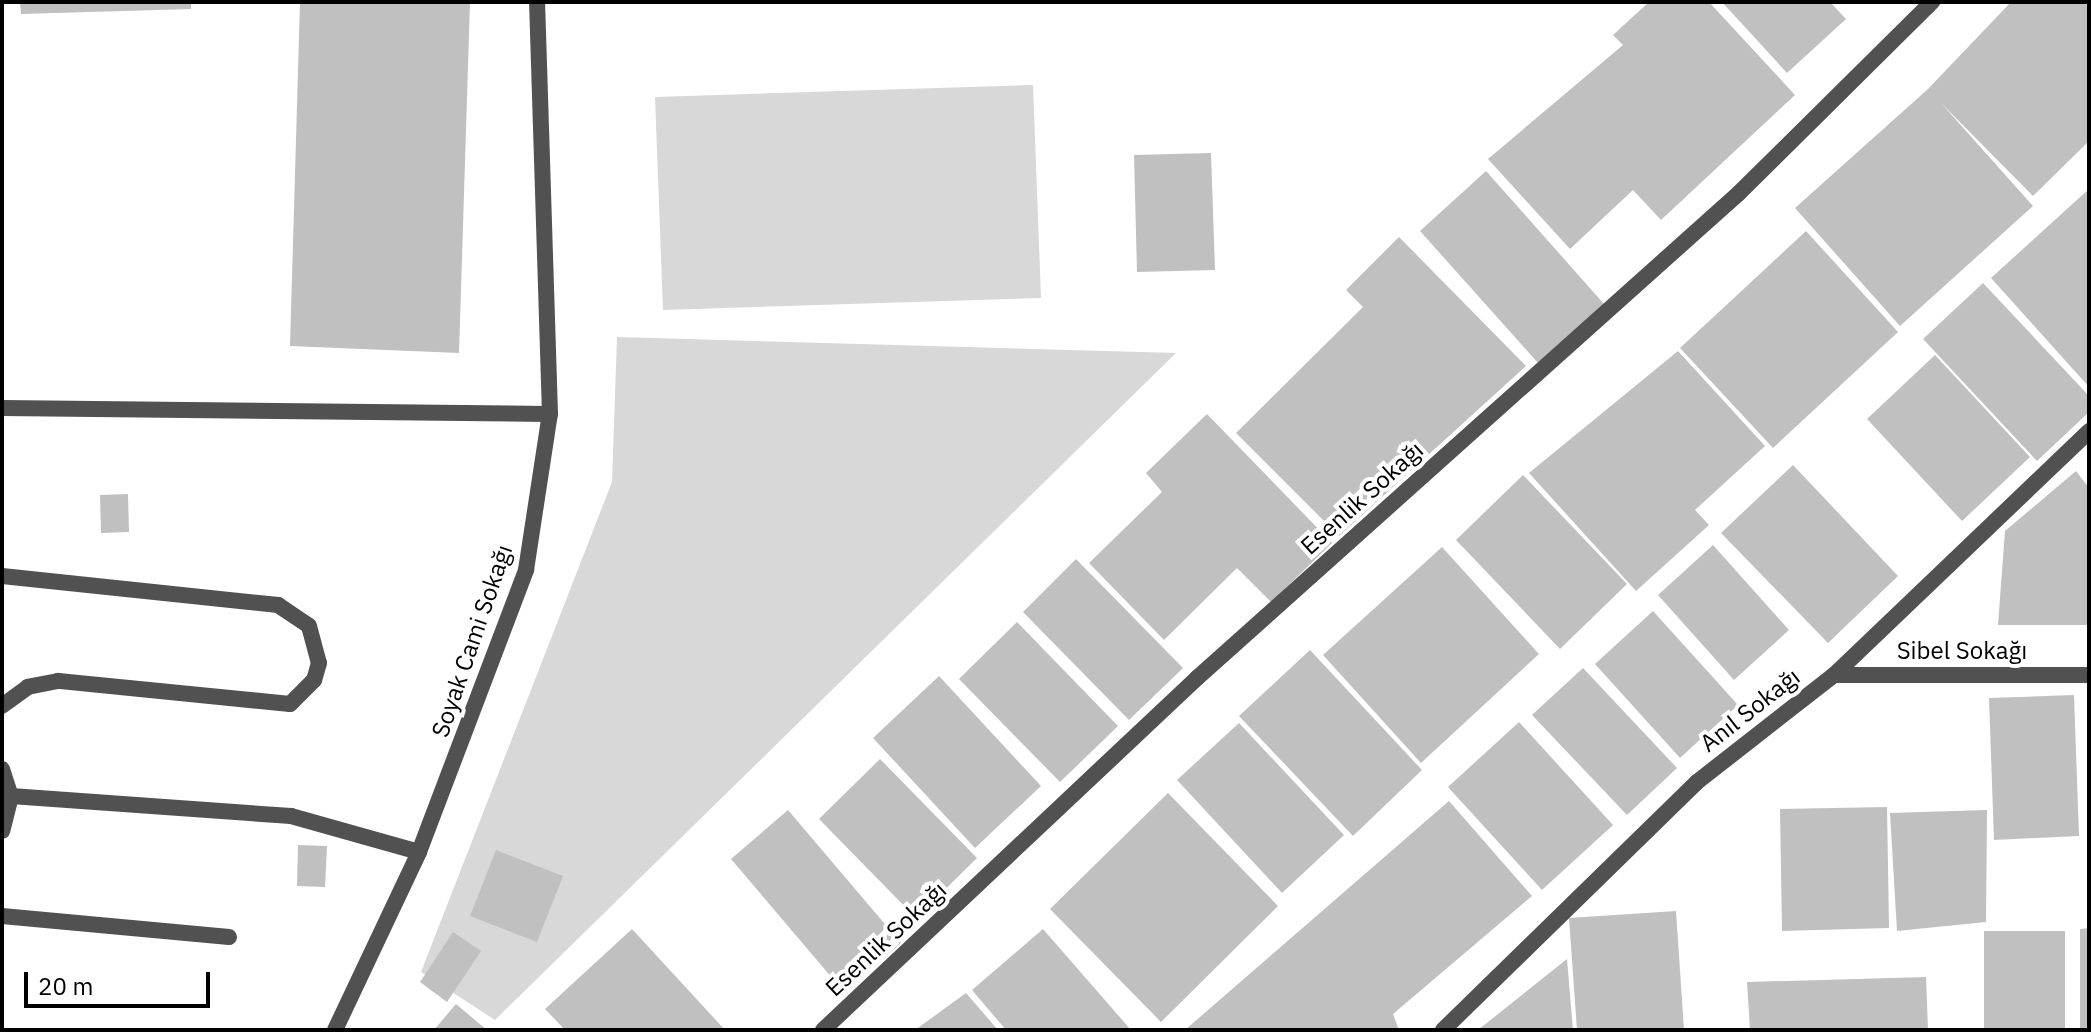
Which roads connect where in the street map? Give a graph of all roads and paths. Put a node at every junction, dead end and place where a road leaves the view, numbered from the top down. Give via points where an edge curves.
1 (537, 2) edge
2 (1932, 2) edge
3 (2, 408) edge
4 (550, 414) junction
5 (2089, 431) edge
6 (2, 576) edge
7 (1834, 675) junction
8 (2089, 675) edge
9 (2, 706) edge
10 (2, 769) edge
11 (11, 796) junction
12 (2, 831) edge
13 (419, 852) junction
14 (2, 916) edge
15 (229, 937) dead end
16 (335, 1030) edge
17 (823, 1030) edge
18 (1443, 1030) edge

1 - 4 street, Soyak Cami Sokağı
2 - 17 street, Esenlik Sokağı via 1739,193 1197,678
3 - 4 street
4 - 13 street, Soyak Cami Sokağı via 526,570
5 - 7 street, Anıl Sokağı
6 - 9 street via 278,605 309,626 319,663 314,680 290,704 58,681 28,687
7 - 8 street, Sibel Sokağı
7 - 18 street, Anıl Sokağı via 1697,782
10 - 11 street
11 - 12 street
11 - 13 street via 291,816
13 - 16 street, Soyak Cami Sokağı
14 - 15 street

